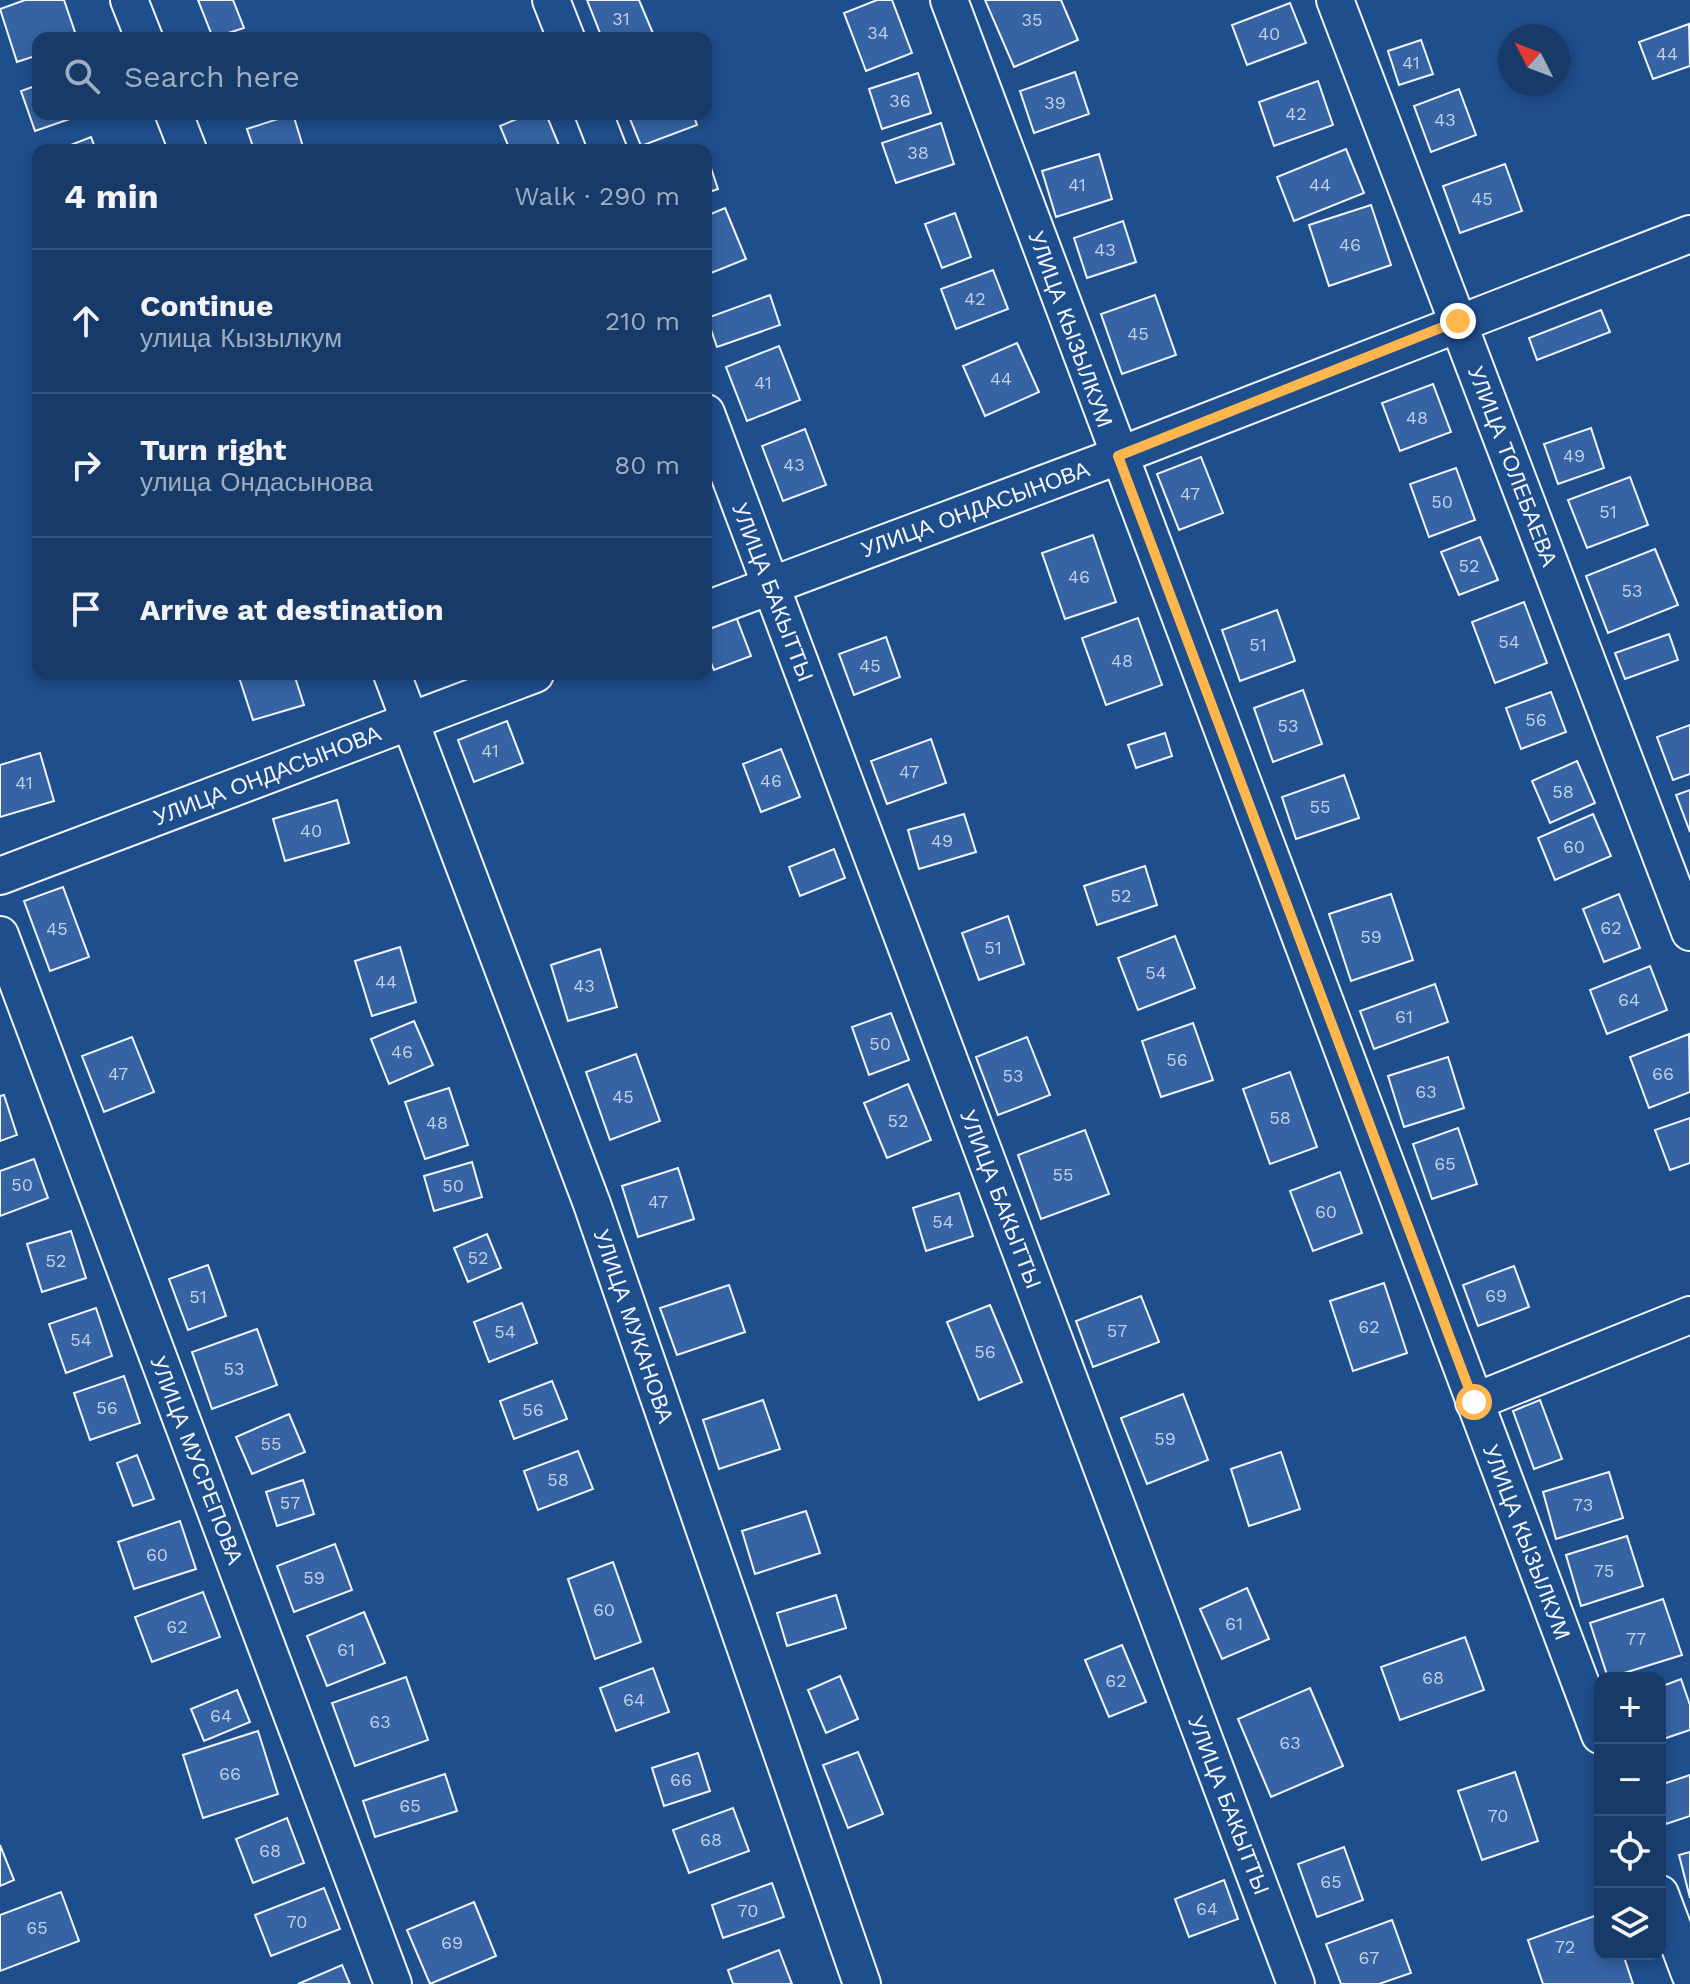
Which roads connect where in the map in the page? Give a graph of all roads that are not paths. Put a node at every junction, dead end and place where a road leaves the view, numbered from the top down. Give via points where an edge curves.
1 (129, 0) edge
2 (551, 0) edge
3 (949, 0) edge
4 (1335, 0) edge
5 (142, 32) edge
6 (564, 32) edge
7 (176, 120) edge
8 (596, 120) edge
9 (186, 144) edge
10 (606, 144) edge
11 (1690, 234) edge
12 (1458, 321) junction
13 (712, 429) edge
14 (1118, 456) junction
15 (771, 585) junction
16 (712, 608) edge
17 (394, 680) edge
18 (519, 680) edge
19 (410, 721) junction
20 (0, 876) edge
21 (1690, 932) edge
22 (0, 935) edge
23 (1690, 1315) edge
24 (1474, 1402) junction
25 (1594, 1719) edge
26 (1666, 1910) edge
27 (1690, 1974) edge
28 (393, 1984) edge
29 (862, 1984) edge
30 (1296, 1984) edge

1 - 5 street
2 - 6 street
3 - 14 street, УЛИЦА КЫЗЫЛКУМ
4 - 12 street, УЛИЦА ТОЛЕБАЕВА
7 - 9 street
8 - 10 street
11 - 12 street, УЛИЦА ОНДАСЫНОВА
12 - 14 street, УЛИЦА ОНДАСЫНОВА
12 - 21 street, УЛИЦА ТОЛЕБАЕВА
13 - 15 street, УЛИЦА БАКЫТТЫ
14 - 15 street, УЛИЦА ОНДАСЫНОВА
14 - 24 street, УЛИЦА КЫЗЫЛКУМ
15 - 16 street, УЛИЦА ОНДАСЫНОВА
15 - 30 street, УЛИЦА БАКЫТТЫ
17 - 19 street, УЛИЦА МУКАНОВА
18 - 19 street, УЛИЦА ОНДАСЫНОВА
19 - 20 street, УЛИЦА ОНДАСЫНОВА
19 - 29 street, УЛИЦА МУКАНОВА via 592,1204
22 - 28 street, УЛИЦА МУСРЕПОВА
23 - 24 street
24 - 25 street, УЛИЦА КЫЗЫЛКУМ
26 - 27 street

